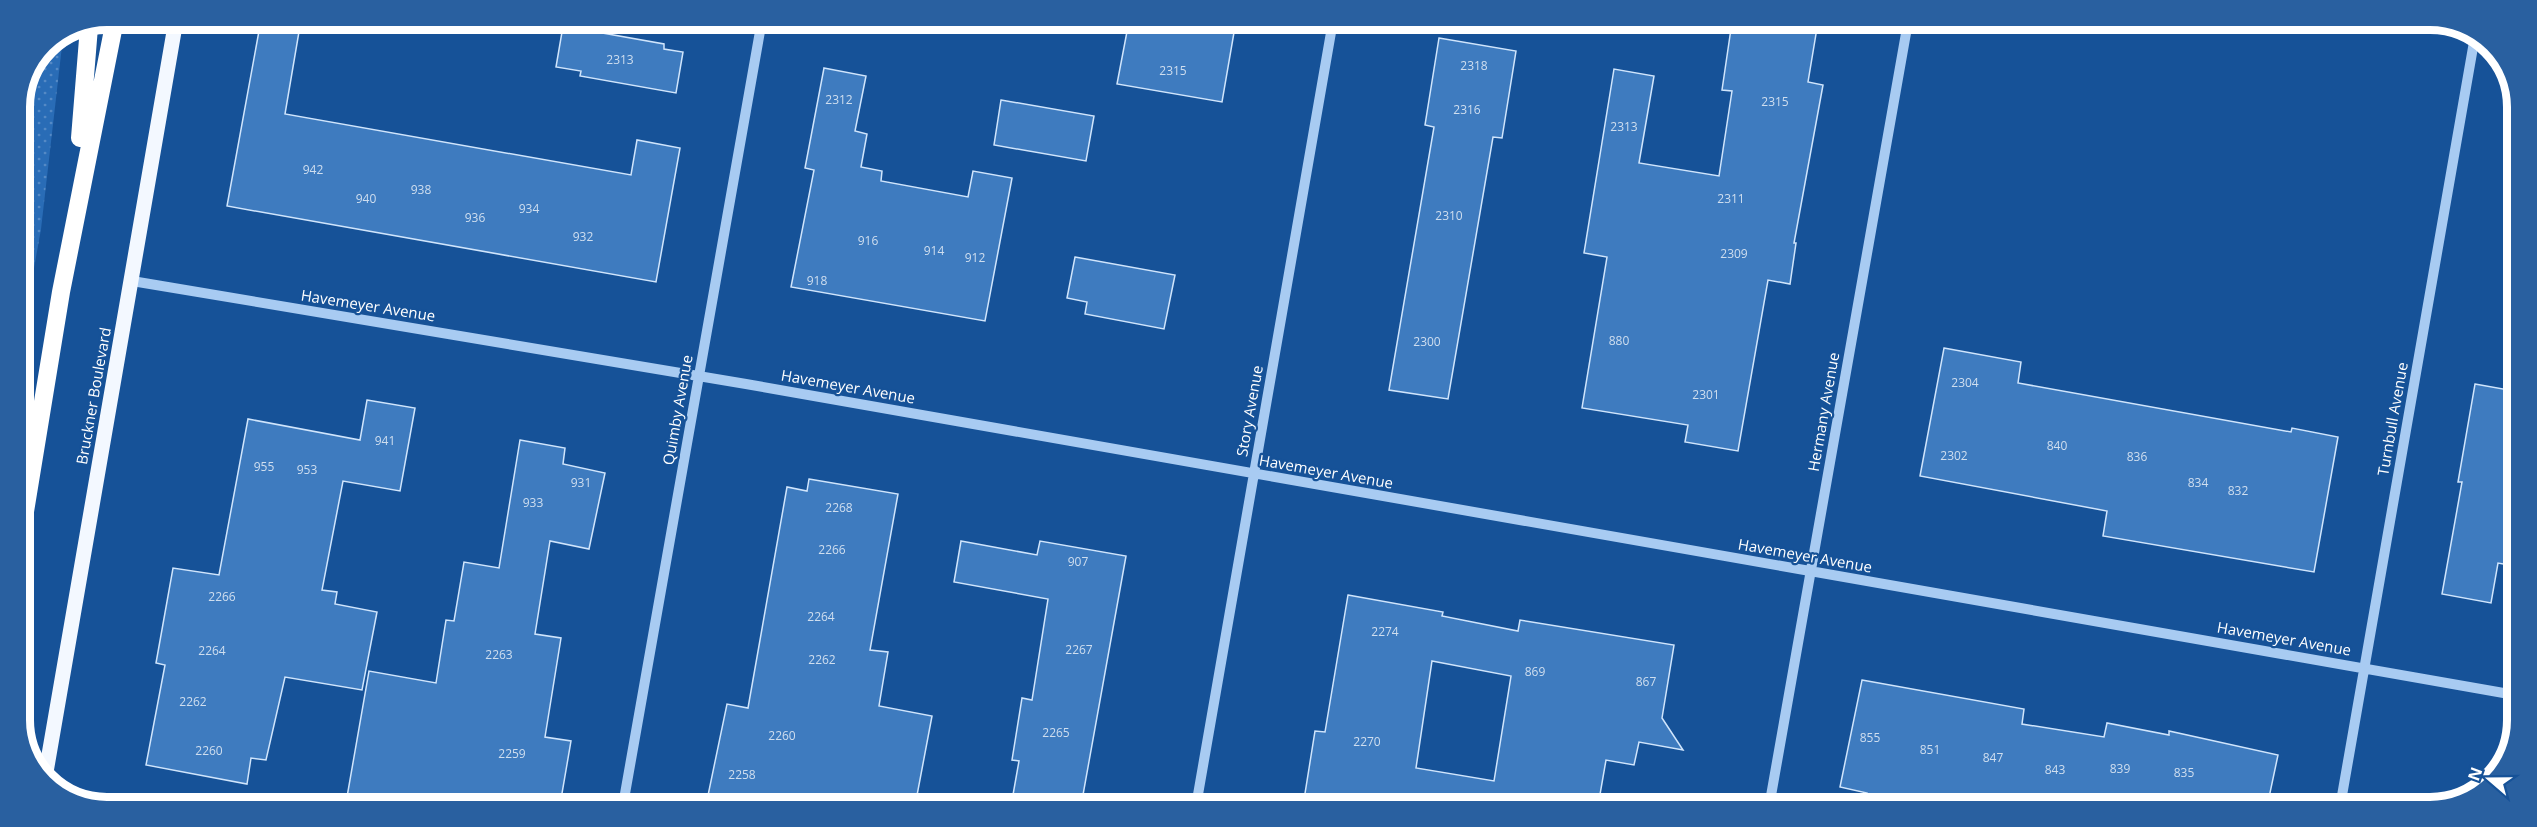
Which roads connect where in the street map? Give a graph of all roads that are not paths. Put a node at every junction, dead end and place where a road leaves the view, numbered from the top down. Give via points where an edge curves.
1 (113, 30) edge
2 (174, 30) edge
3 (760, 30) edge
4 (1332, 30) edge
5 (1907, 30) edge
6 (89, 32) edge
7 (2474, 44) edge
8 (132, 281) junction
9 (61, 292) junction
10 (699, 376) junction
11 (1254, 474) junction
12 (30, 481) edge
13 (1811, 573) junction
14 (2364, 668) junction
15 (2507, 694) edge
16 (47, 768) edge
17 (624, 797) edge
18 (1198, 797) edge
19 (1771, 797) edge
20 (2342, 797) edge

1 - 9 highway
2 - 8 main road, Bruckner Boulevard
3 - 10 street, Quimby Avenue
4 - 11 street, Story Avenue
5 - 13 street, Hermany Avenue
6 - 9 highway
7 - 14 street, Turnbull Avenue
8 - 10 street, Havemeyer Avenue
8 - 16 main road, Bruckner Boulevard
9 - 12 highway
10 - 11 street, Havemeyer Avenue
10 - 17 street, Quimby Avenue
11 - 13 street, Havemeyer Avenue
11 - 18 street, Story Avenue
13 - 14 street, Havemeyer Avenue
13 - 19 street, Hermany Avenue
14 - 15 street, Havemeyer Avenue
14 - 20 street, Turnbull Avenue

